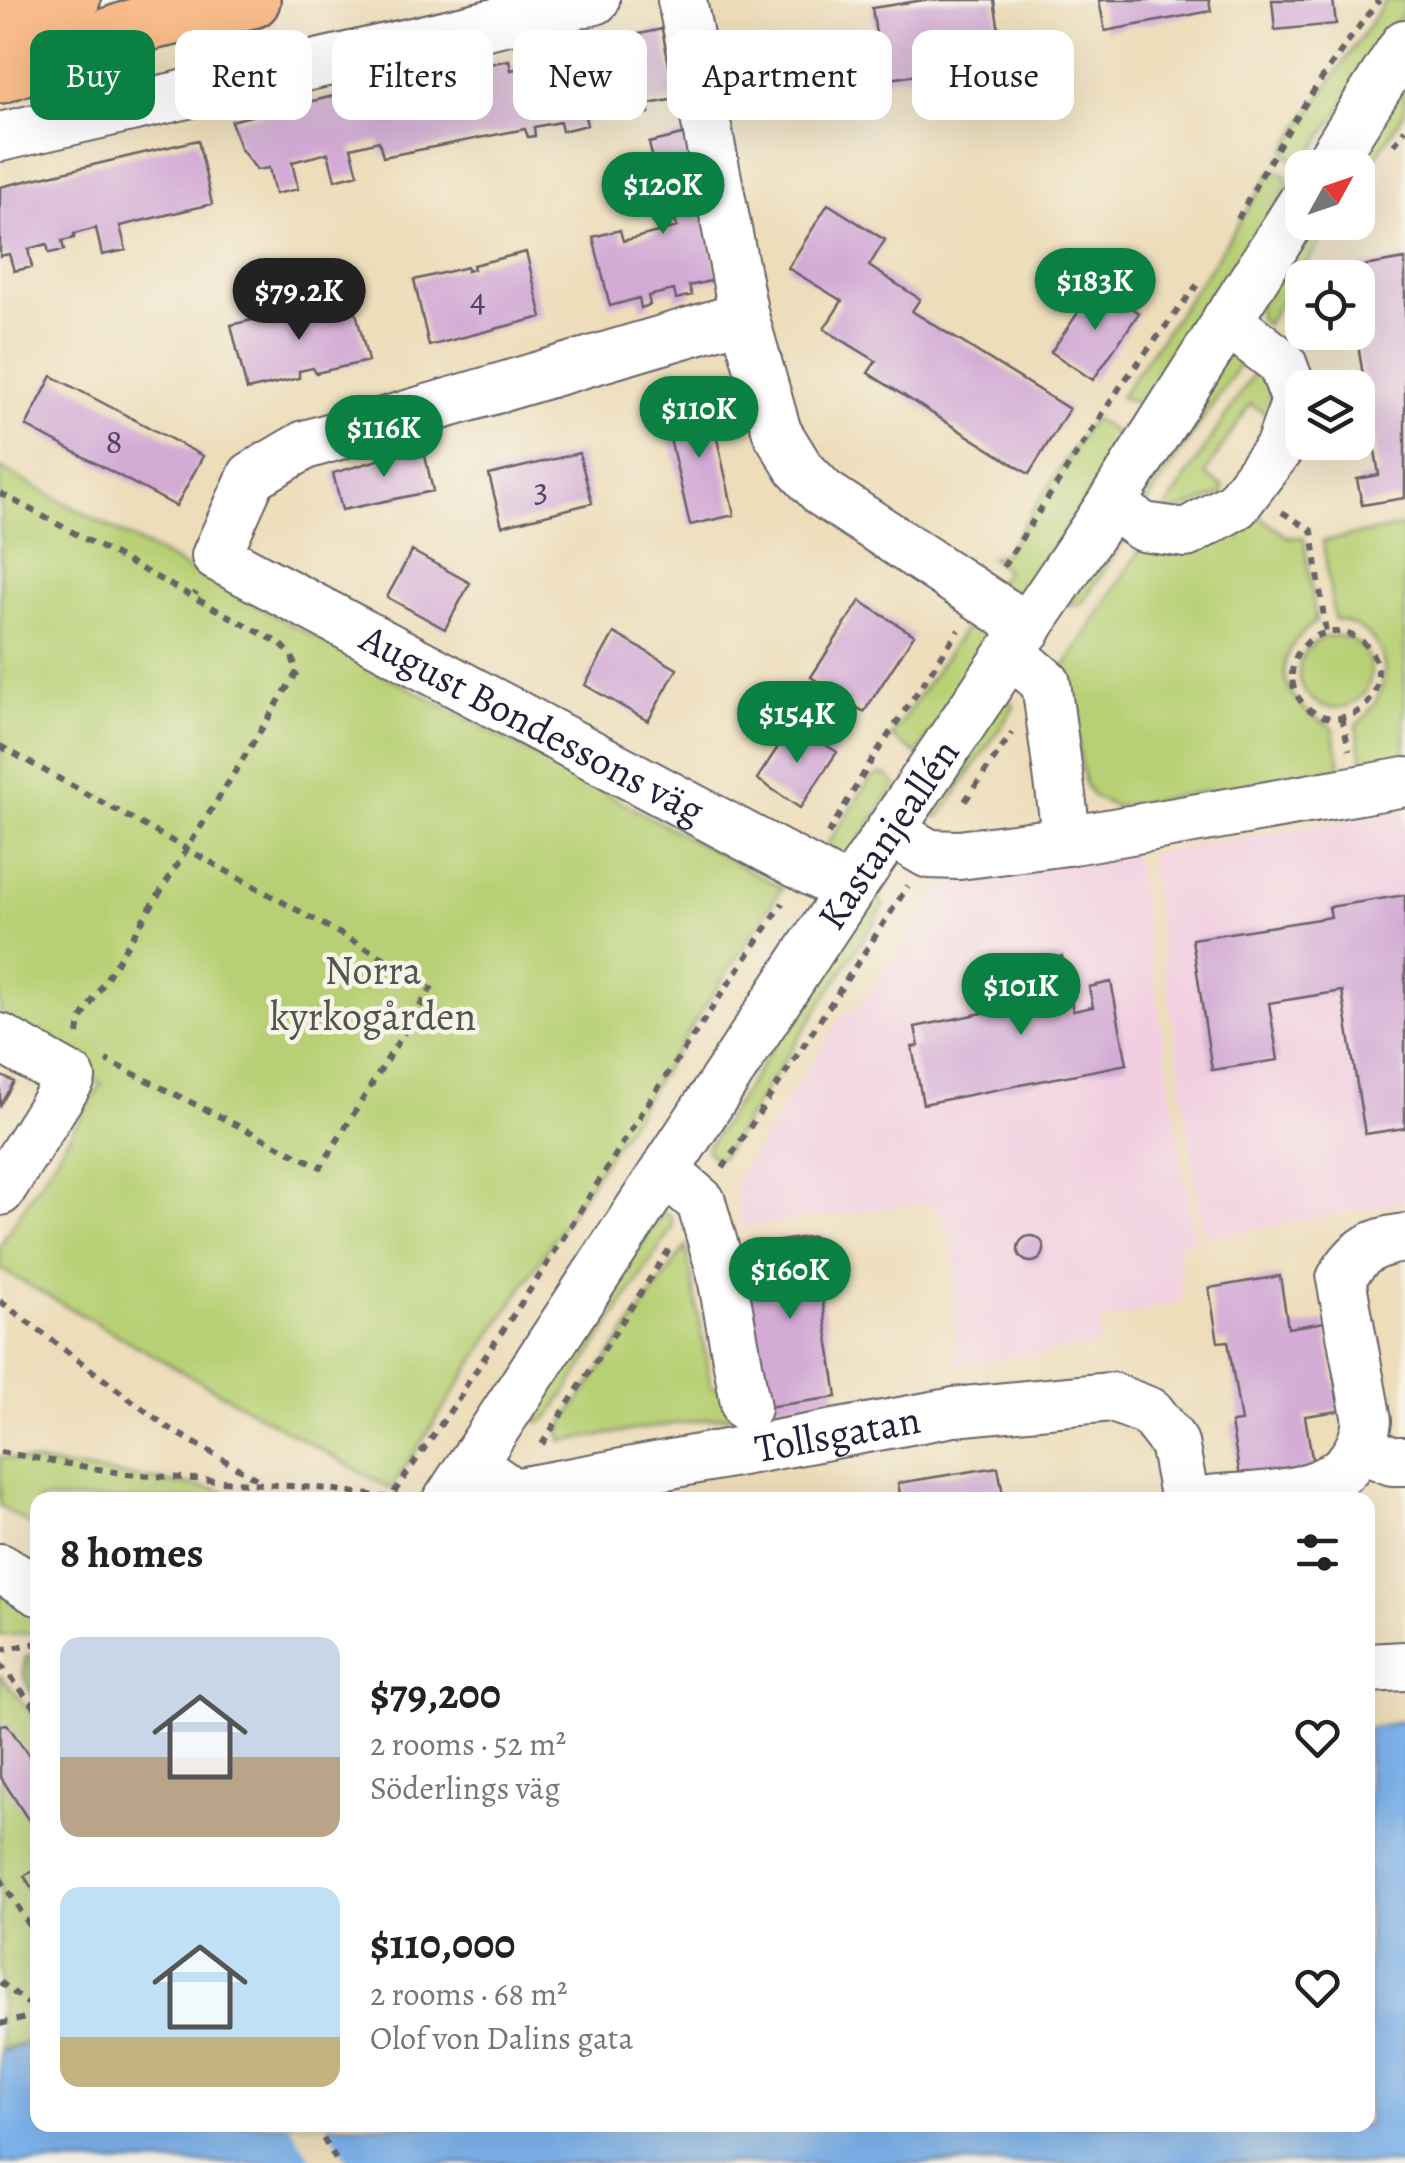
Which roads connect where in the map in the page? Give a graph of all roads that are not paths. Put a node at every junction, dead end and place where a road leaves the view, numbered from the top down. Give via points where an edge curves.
1 (72, 0) edge
2 (214, 0) edge
3 (252, 0) edge
4 (595, 0) edge
5 (682, 0) edge
6 (146, 23) junction
7 (0, 27) edge
8 (1405, 44) edge
9 (0, 75) edge
10 (0, 138) edge
11 (1337, 150) edge
12 (1285, 229) edge
13 (744, 316) junction
14 (1226, 320) junction
15 (1111, 504) junction
16 (1020, 640) junction
17 (1405, 782) edge
18 (1067, 841) junction
19 (910, 843) junction
20 (850, 890) junction
21 (0, 1038) edge
22 (665, 1171) junction
23 (0, 1191) edge
24 (1405, 1238) edge
25 (746, 1408) dead end
26 (1360, 1448) junction
27 (1405, 1461) edge
28 (460, 1482) edge
29 (507, 1492) edge
30 (517, 1492) edge
31 (1183, 1492) edge
32 (1286, 1492) edge
33 (0, 1568) edge
34 (30, 1586) edge
35 (1405, 1666) edge
36 (1375, 1668) edge

1 - 7 highway
2 - 6 highway
3 - 6 highway
4 - 10 street
5 - 13 street
6 - 9 highway
8 - 11 street
12 - 14 street, Kastanjeallén
13 - 16 street via 776,432 799,468 824,494
13 - 20 street, August Bondessons väg via 305,445 252,476 216,556
14 - 15 street, Kastanjeallén
14 - 15 street via 1282,363 1296,401 1279,448 1236,504 1186,532 1142,527
15 - 16 street, Kastanjeallén
16 - 18 street via 1046,683
16 - 19 street, Kastanjeallén
17 - 18 street
18 - 19 street via 958,855
19 - 20 street, Kastanjeallén
20 - 22 street, Kastanjeallén
21 - 23 street via 70,1078
22 - 25 street via 701,1202 722,1270
22 - 28 street, Kastanjeallén
24 - 26 street via 1366,1248 1341,1279 1367,1421
26 - 27 street
26 - 32 street via 1330,1480
28 - 29 street, Tollsgatan
30 - 31 street, Tollsgatan via 954,1412 1111,1397 1150,1412 1174,1443
33 - 34 street
35 - 36 street

